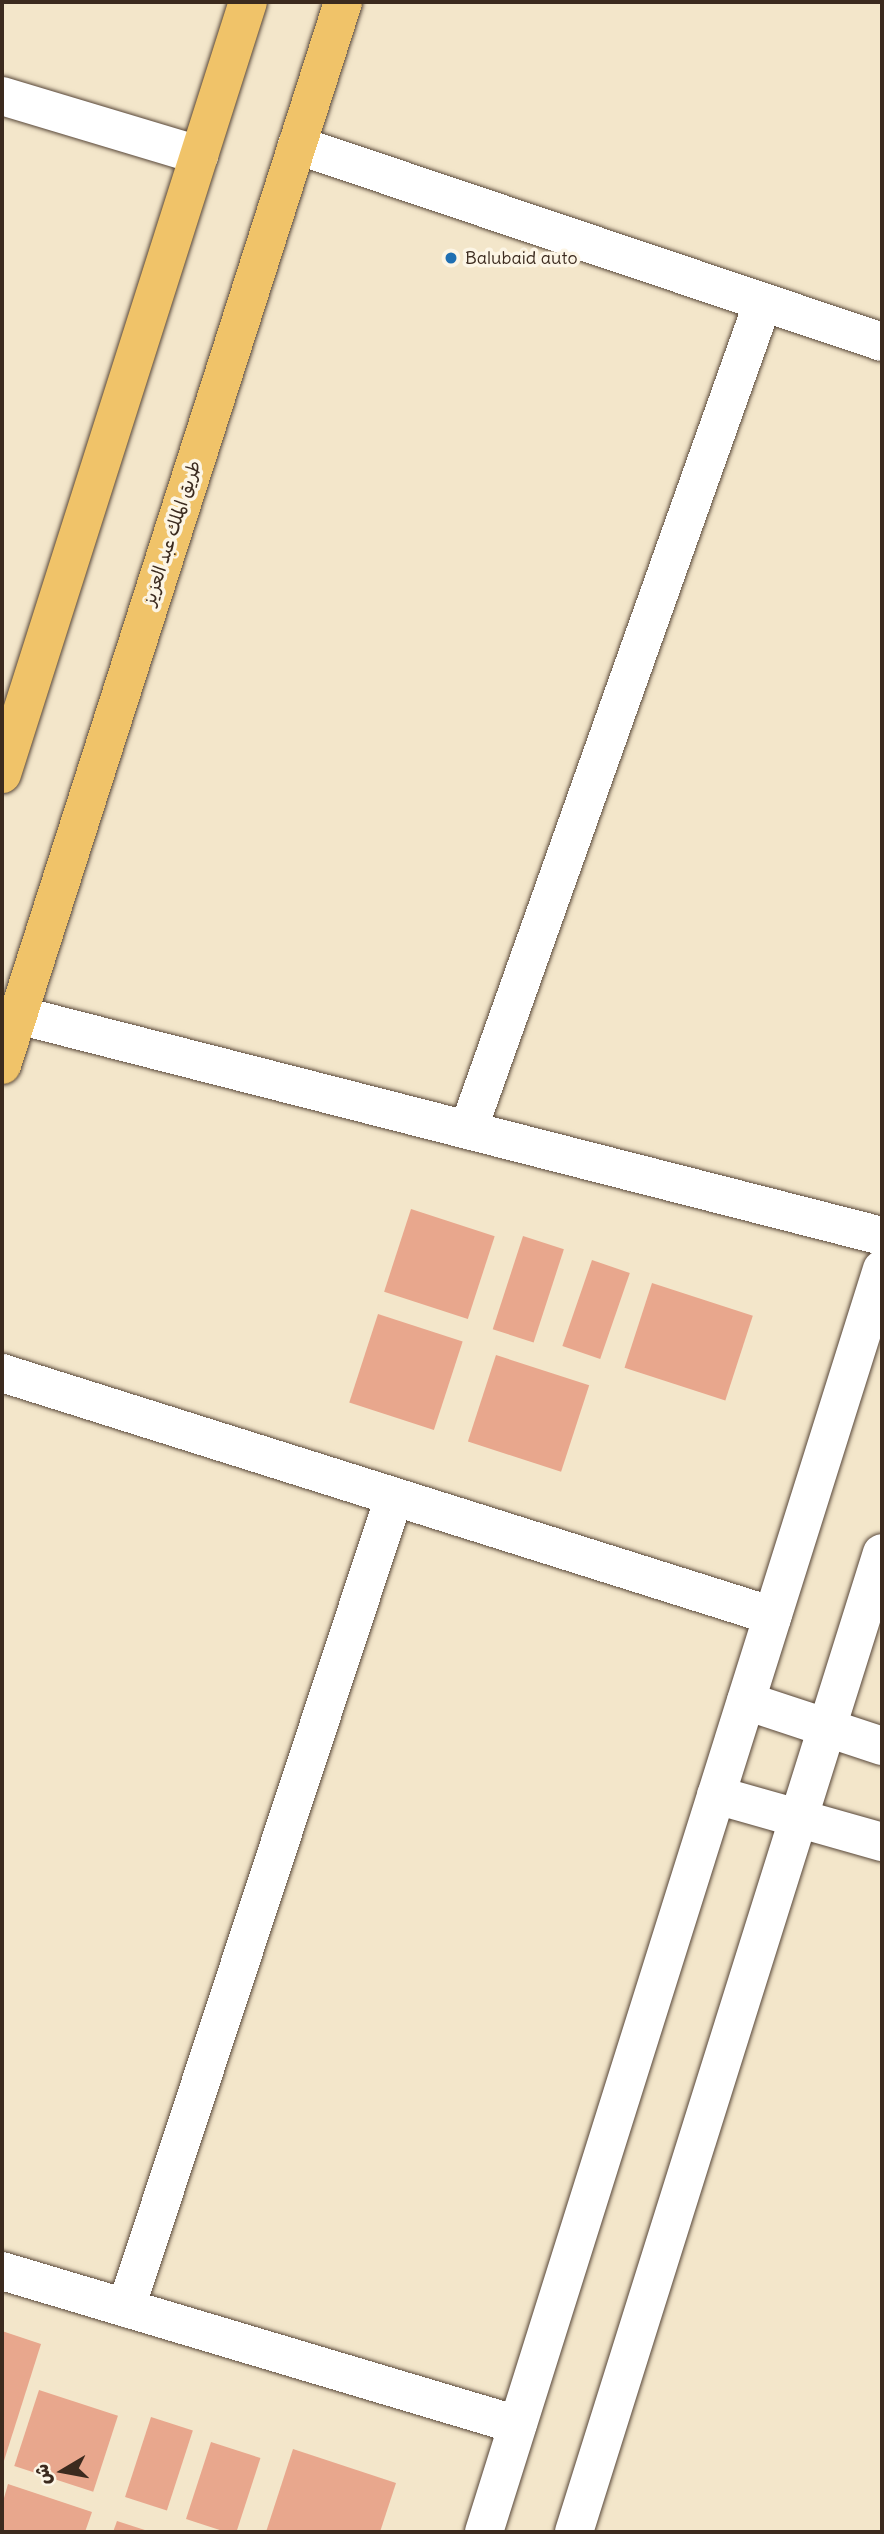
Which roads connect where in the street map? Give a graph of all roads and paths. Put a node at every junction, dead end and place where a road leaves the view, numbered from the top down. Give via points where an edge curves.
1 (248, 2) edge
2 (343, 2) edge
3 (2, 96) edge
4 (297, 145) junction
5 (199, 155) junction
6 (763, 302) junction
7 (882, 342) edge
8 (2, 774) edge
9 (18, 1015) junction
10 (2, 1065) edge
11 (468, 1130) junction
12 (882, 1236) edge
13 (882, 1269) edge
14 (2, 1373) edge
15 (394, 1497) junction
16 (882, 1553) edge
17 (773, 1616) junction
18 (746, 1701) junction
19 (827, 1729) junction
20 (882, 1746) edge
21 (716, 1796) junction
22 (799, 1816) junction
23 (882, 1842) edge
24 (2, 2271) edge
25 (126, 2308) junction
26 (518, 2425) junction
27 (577, 2531) edge
28 (484, 2532) edge

1 - 5 highway
2 - 4 highway, طريق الملك عبد العزيز
3 - 5 street
4 - 6 street
4 - 9 highway, طريق الملك عبد العزيز
5 - 8 highway
6 - 7 street
6 - 11 street
9 - 10 highway, طريق الملك عبد العزيز
9 - 11 street
11 - 12 street
13 - 17 street
14 - 15 street
15 - 17 street
15 - 25 street
16 - 19 street
17 - 18 street
18 - 19 street
18 - 21 street
19 - 20 street
19 - 22 street
21 - 22 street
21 - 26 street
22 - 23 street
22 - 27 street
24 - 25 street
25 - 26 street
26 - 28 street

